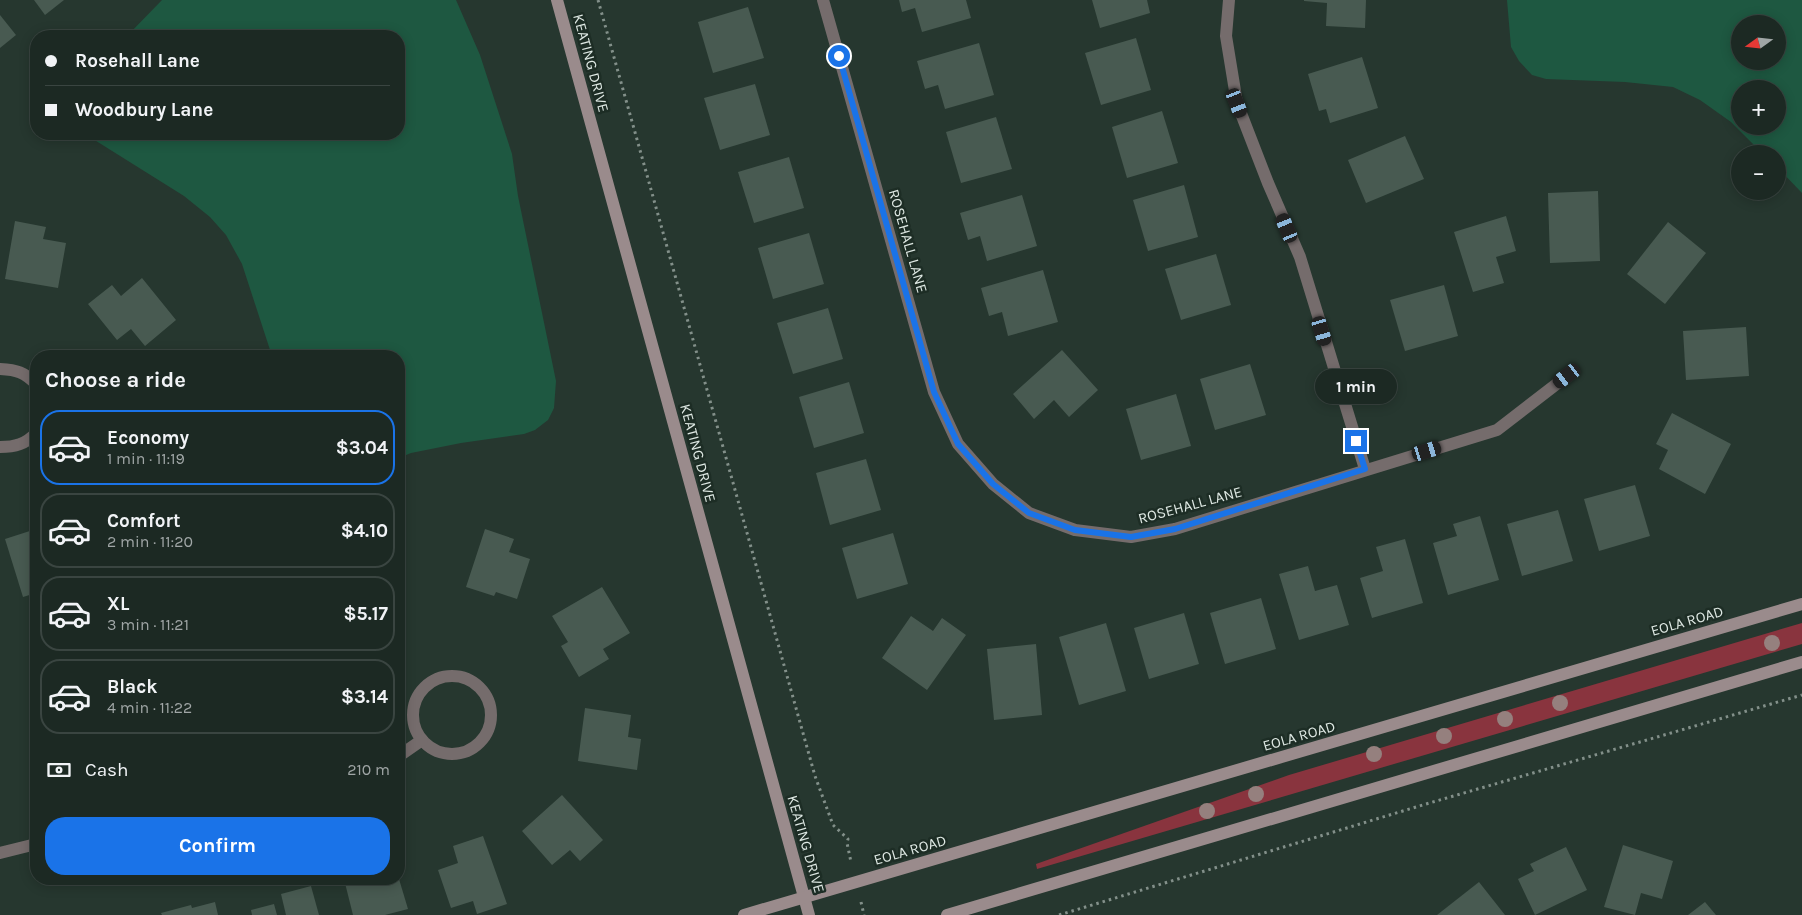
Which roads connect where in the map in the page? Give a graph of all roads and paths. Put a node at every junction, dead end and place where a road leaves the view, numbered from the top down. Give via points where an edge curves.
1 (557, 0) edge
2 (598, 0) edge
3 (824, 0) edge
4 (1229, 0) edge
5 (0, 370) edge
6 (1567, 376) dead end
7 (30, 378) edge
8 (30, 439) edge
9 (0, 447) edge
10 (1365, 469) junction
11 (1802, 604) edge
12 (1802, 662) edge
13 (1802, 696) edge
14 (422, 740) junction
15 (405, 752) edge
16 (846, 843) dead end
17 (30, 846) edge
18 (0, 853) edge
19 (805, 898) junction
20 (744, 915) edge
21 (809, 915) edge
22 (947, 915) edge
23 (1059, 915) edge

1 - 19 street, KEATING DRIVE
2 - 16 path via 815,776 833,825 848,838
3 - 10 street, ROSEHALL LANE via 934,392 958,444 993,484 1029,513 1075,530 1131,537 1175,529
4 - 10 street via 1226,36 1237,103 1300,257
5 - 7 street via 14,370
6 - 10 street, ROSEHALL LANE via 1496,430
8 - 9 street via 14,447
11 - 19 street, EOLA ROAD
12 - 22 street
13 - 23 path via 1426,804
14 - 14 street via 439,751 458,753 475,746 486,733 491,718 490,704 480,688 467,679 452,676 433,680 420,693 413,708 414,724
14 - 15 street
17 - 18 street
19 - 20 street, EOLA ROAD
19 - 21 street, KEATING DRIVE

